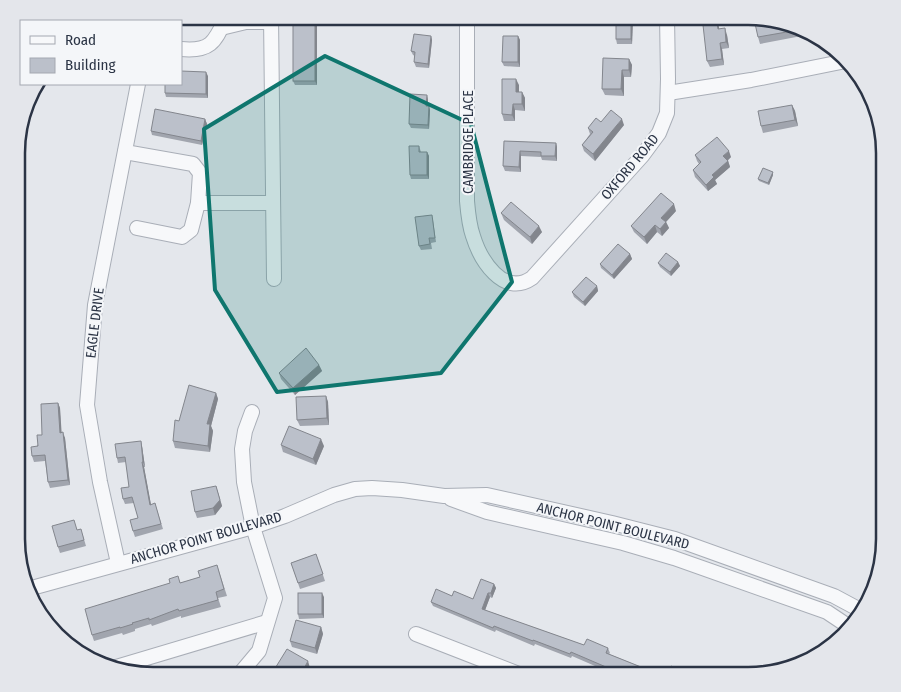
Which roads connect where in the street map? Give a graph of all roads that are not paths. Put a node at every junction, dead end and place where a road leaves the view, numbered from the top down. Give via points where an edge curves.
1 (222, 25) edge
2 (272, 25) edge
3 (467, 25) edge
4 (667, 25) edge
5 (182, 49) edge
6 (838, 63) edge
7 (138, 85) edge
8 (668, 92) junction
9 (125, 152) junction
10 (198, 203) junction
11 (273, 203) junction
12 (138, 228) dead end
13 (486, 264) joint
14 (274, 279) dead end
15 (252, 412) dead end
16 (444, 496) junction
17 (254, 527) junction
18 (118, 563) junction
19 (35, 587) edge
20 (855, 608) edge
21 (267, 622) junction
22 (844, 623) edge
23 (416, 634) dead end
24 (125, 664) edge
25 (246, 667) edge
26 (501, 667) edge

1 - 5 street via 214,42 196,51
2 - 11 street
3 - 13 street, CAMBRIDGE PLACE via 467,202 472,234
4 - 8 street
6 - 8 street
7 - 9 street, EAGLE DRIVE
8 - 13 street, OXFORD ROAD via 666,113 659,133 532,278 526,282 508,283 496,276
9 - 10 street via 193,164 200,173
9 - 18 street, EAGLE DRIVE via 95,305 87,405
10 - 11 street
10 - 12 street via 191,230 182,237
11 - 14 street
15 - 17 street via 242,449 244,482
16 - 17 street, ANCHOR POINT BOULEVARD via 402,490 355,489
16 - 20 street, ANCHOR POINT BOULEVARD via 487,495 642,530 834,596
16 - 22 street, ANCHOR POINT BOULEVARD via 487,512 674,558 827,612
17 - 18 street, ANCHOR POINT BOULEVARD
17 - 21 street via 275,598
18 - 19 street, ANCHOR POINT BOULEVARD
21 - 24 street
21 - 25 street via 259,651
23 - 26 street

